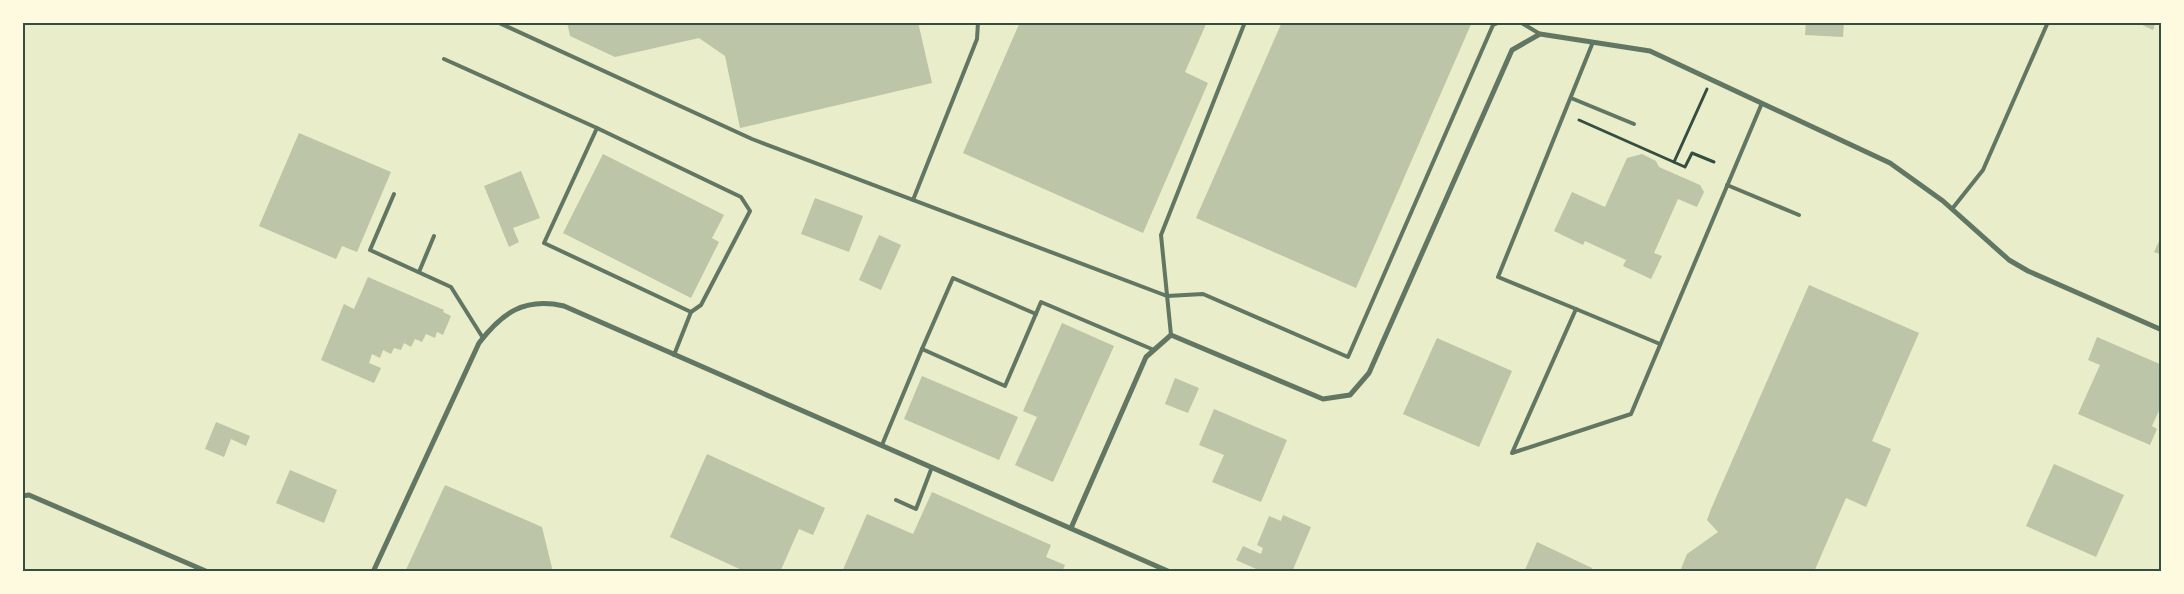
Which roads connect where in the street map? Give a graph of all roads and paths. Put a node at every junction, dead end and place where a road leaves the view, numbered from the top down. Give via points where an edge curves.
1 (497, 22) edge
2 (978, 22) edge
3 (1245, 22) edge
4 (1500, 22) edge
5 (1520, 22) edge
6 (2048, 22) edge
7 (1540, 34) junction
8 (1593, 42) junction
9 (444, 59) dead end
10 (1711, 79) junction
11 (1571, 98) junction
12 (1762, 103) junction
13 (1579, 120) dead end
14 (1634, 124) dead end
15 (597, 128) junction
16 (1674, 162) junction
17 (1714, 162) dead end
18 (1728, 185) junction
19 (394, 194) dead end
20 (913, 200) junction
21 (1952, 209) junction
22 (1799, 215) dead end
23 (434, 236) dead end
24 (419, 272) junction
25 (1168, 296) junction
26 (1576, 309) junction
27 (691, 312) junction
28 (1036, 314) junction
29 (2162, 330) edge
30 (1171, 335) junction
31 (483, 338) junction
32 (1660, 344) junction
33 (922, 349) junction
34 (1154, 350) junction
35 (674, 354) junction
36 (882, 446) junction
37 (932, 467) junction
38 (22, 496) edge
39 (896, 500) dead end
40 (1071, 528) junction
41 (208, 572) edge
42 (373, 572) edge
43 (1170, 572) edge

1 - 20 lane via 752,138
2 - 20 lane via 977,39
3 - 25 lane via 1161,235
4 - 25 lane via 1493,25 1348,356 1203,294
5 - 7 lane
6 - 21 lane via 1983,170
7 - 8 street
7 - 30 street via 1512,50 1369,373 1350,396 1323,399
8 - 10 street via 1650,51
8 - 11 lane
9 - 15 lane
10 - 12 street
10 - 16 path
11 - 14 lane
11 - 26 lane via 1498,277
12 - 18 lane
12 - 21 street via 1890,163
13 - 16 path
15 - 27 lane via 544,244
15 - 27 lane via 740,197 750,211 701,305
16 - 17 path via 1686,167 1692,153
18 - 22 lane
18 - 32 lane
19 - 24 lane via 370,250
20 - 25 lane
21 - 29 street via 2009,260 2028,271
23 - 24 lane
24 - 31 lane via 450,287
25 - 30 lane
26 - 32 lane
26 - 32 lane via 1512,453 1631,414
27 - 35 lane
28 - 33 lane via 953,278
28 - 33 lane via 1004,386
28 - 34 lane via 1041,302
30 - 34 street
31 - 35 street via 514,309 551,303
31 - 42 street via 469,360
33 - 36 lane
34 - 40 street via 1146,357
35 - 36 street
36 - 37 street
37 - 39 lane via 916,508
37 - 40 street
38 - 41 street via 29,495
40 - 43 street

